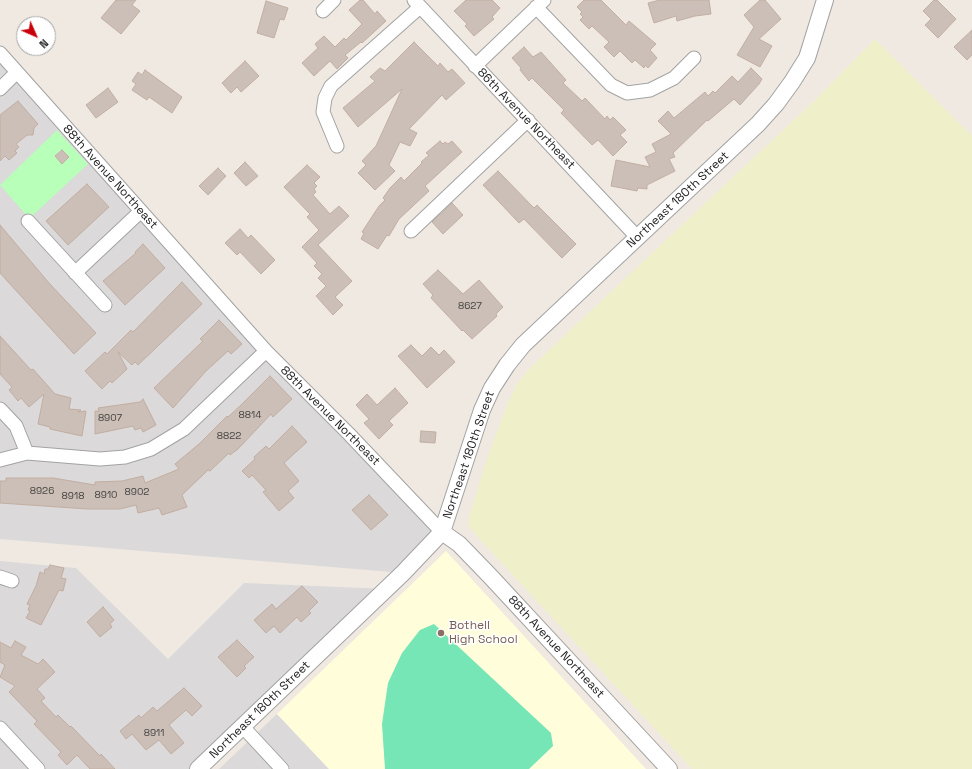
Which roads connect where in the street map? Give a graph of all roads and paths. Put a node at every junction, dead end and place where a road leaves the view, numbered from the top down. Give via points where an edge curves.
1 (334, 0) edge
2 (825, 0) edge
3 (417, 3) edge
4 (540, 4) edge
5 (323, 11) dead end
6 (0, 53) edge
7 (694, 58) dead end
8 (475, 66) junction
9 (17, 72) junction
10 (0, 88) edge
11 (528, 120) junction
12 (337, 146) dead end
13 (140, 211) junction
14 (28, 221) dead end
15 (411, 231) dead end
16 (638, 238) junction
17 (75, 272) junction
18 (105, 305) dead end
19 (266, 351) junction
20 (0, 409) edge
21 (27, 453) junction
22 (0, 460) edge
23 (442, 532) junction
24 (244, 727) junction
25 (0, 728) edge
26 (38, 769) edge
27 (198, 769) edge
28 (282, 769) edge
29 (669, 769) edge

1 - 5 street
2 - 16 street, Northeast 180th Street via 807,58 776,104
3 - 8 street, 86th Avenue Northeast
3 - 12 street via 331,86 325,98 323,112
4 - 7 street via 611,85 627,93 650,90 674,78
4 - 8 street
6 - 9 street, 88th Avenue Northeast
8 - 11 street, 86th Avenue Northeast
9 - 10 street
9 - 13 street, 88th Avenue Northeast
11 - 15 street
11 - 16 street, 86th Avenue Northeast
13 - 17 street
13 - 19 street, 88th Avenue Northeast
14 - 17 street
16 - 23 street, Northeast 180th Street via 523,345 492,388 482,410
17 - 18 street
19 - 21 street via 184,429 151,449 125,457 100,459
19 - 23 street, 88th Avenue Northeast
20 - 21 street via 16,426
21 - 22 street
23 - 24 street, Northeast 180th Street
23 - 29 street, 88th Avenue Northeast via 459,544 490,576
24 - 27 street, Northeast 180th Street
24 - 28 street
25 - 26 street

